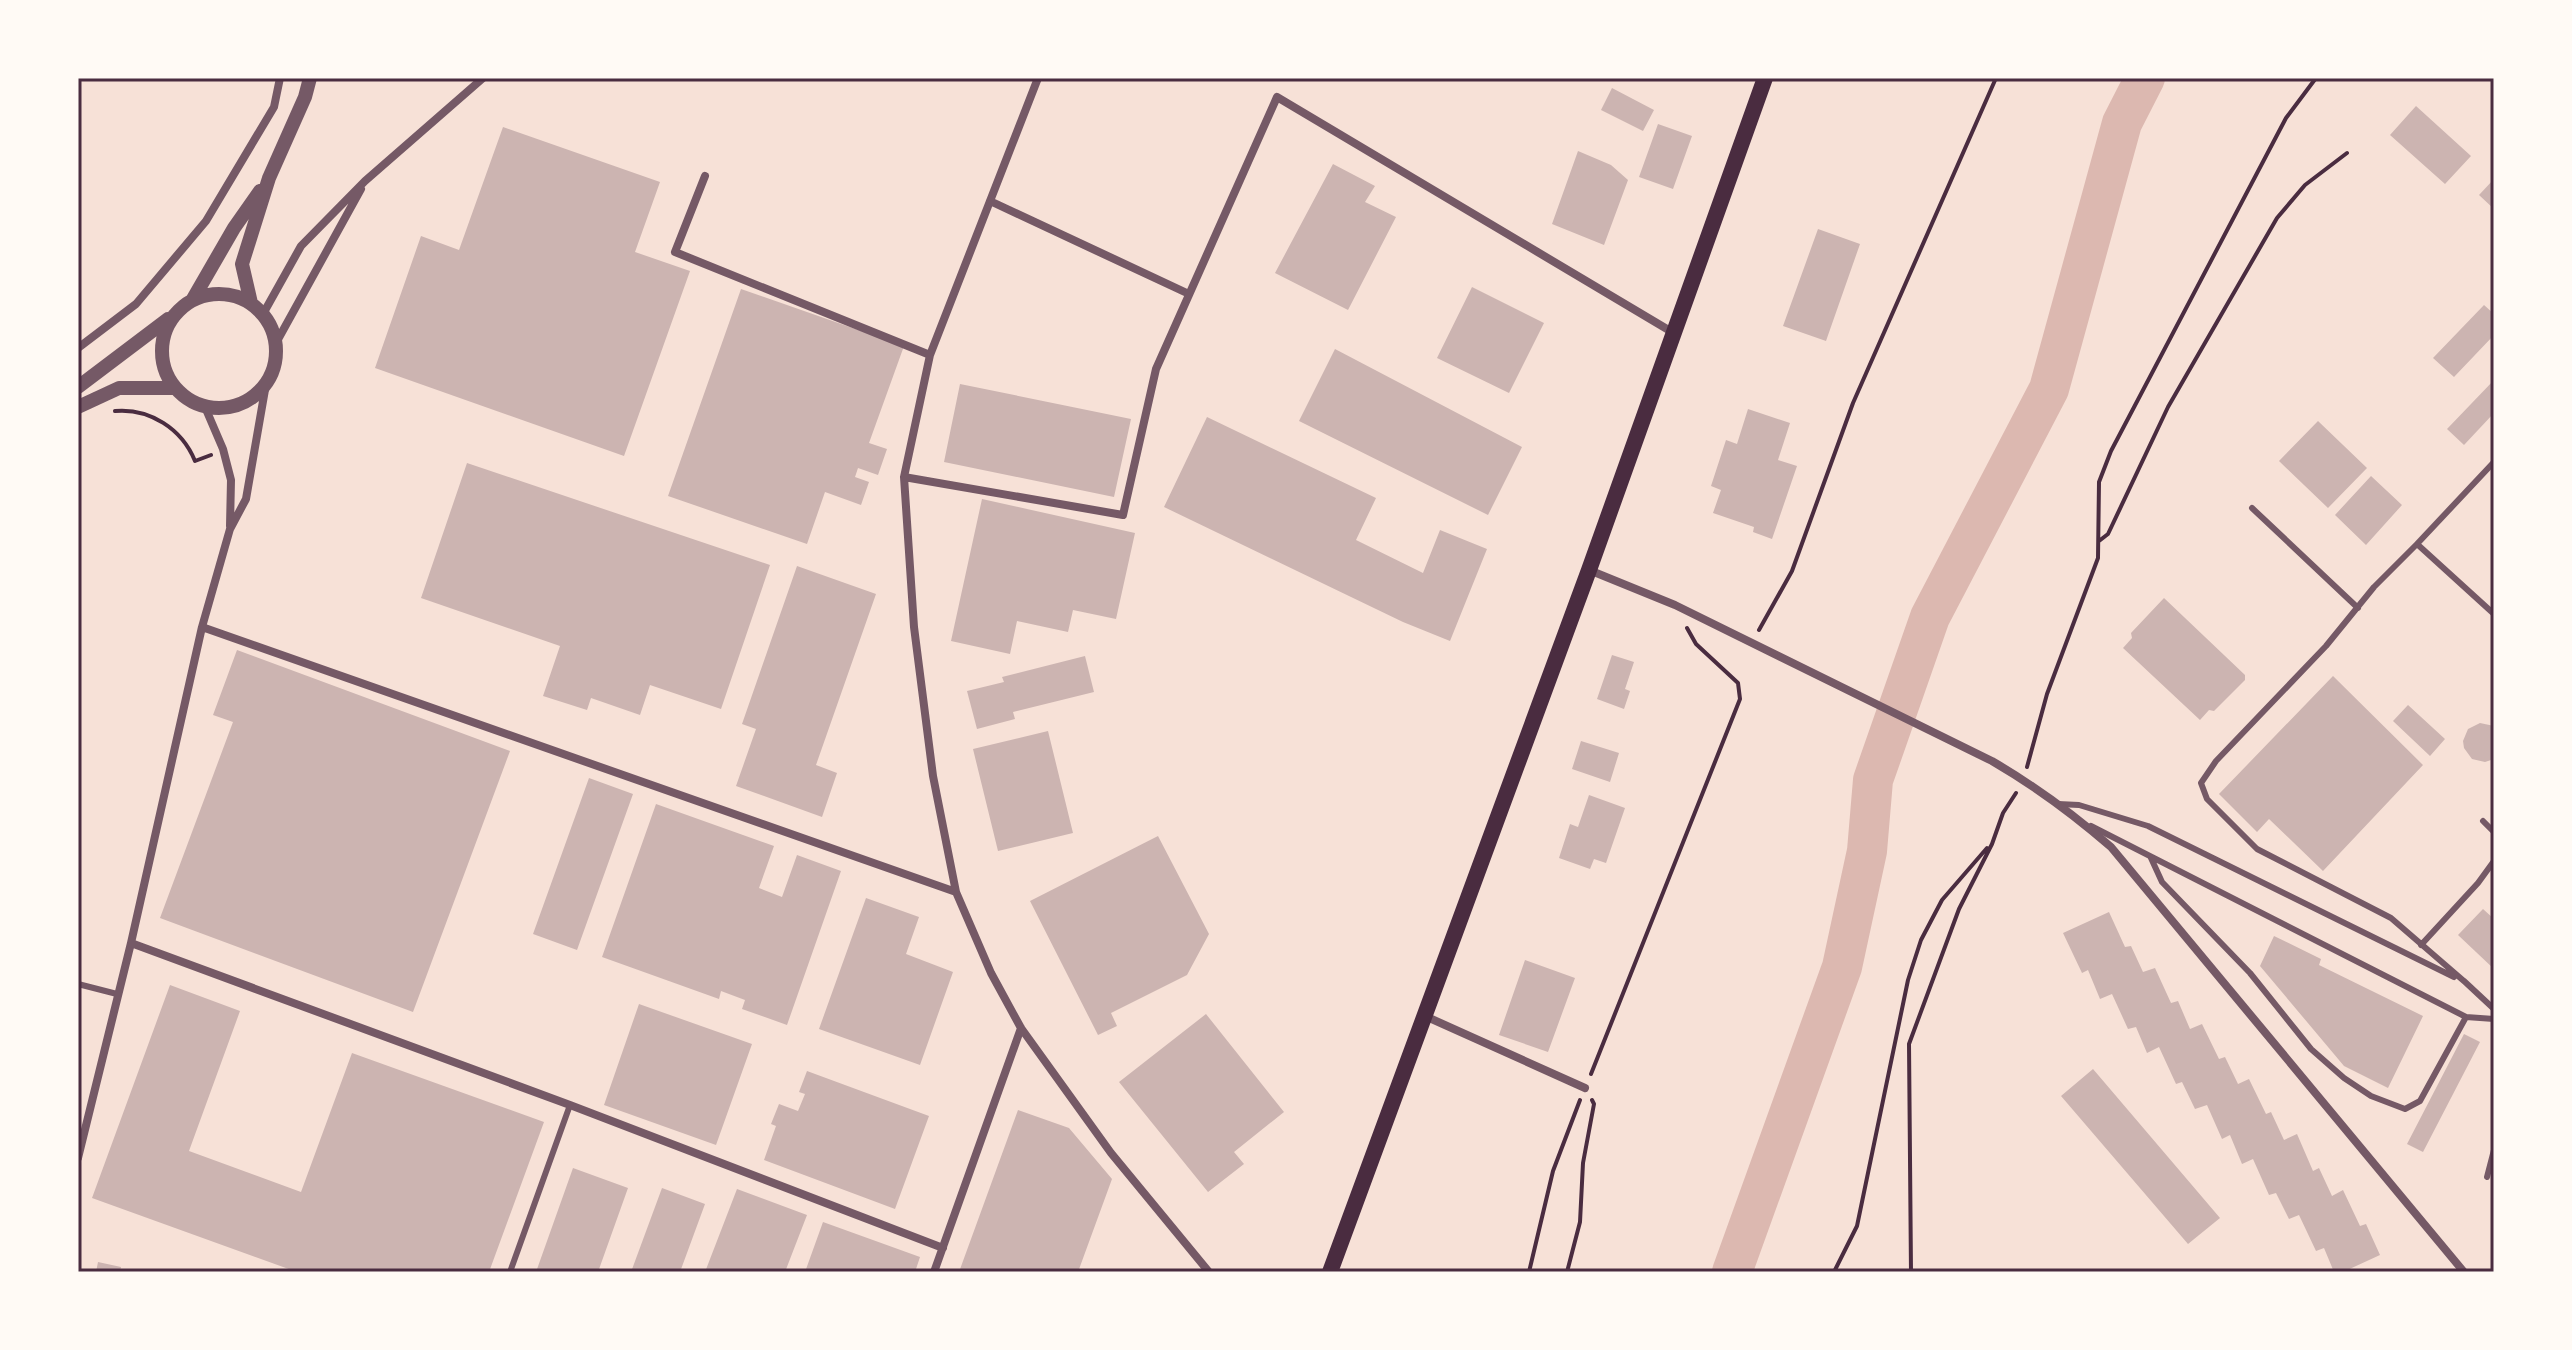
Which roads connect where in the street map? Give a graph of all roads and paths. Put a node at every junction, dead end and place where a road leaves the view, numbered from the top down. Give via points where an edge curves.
1 (280, 78) edge
2 (310, 78) edge
3 (483, 78) edge
4 (1038, 78) edge
5 (1765, 78) edge
6 (1996, 78) edge
7 (2316, 78) edge
8 (2347, 153) dead end
9 (705, 176) dead end
10 (269, 178) junction
11 (365, 181) junction
12 (990, 201) junction
13 (1189, 294) junction
14 (193, 299) junction
15 (251, 303) junction
16 (263, 314) junction
17 (172, 317) junction
18 (1672, 332) junction
19 (276, 343) junction
20 (78, 348) edge
21 (930, 355) junction
22 (266, 384) junction
23 (78, 387) edge
24 (174, 388) junction
25 (78, 407) edge
26 (205, 407) junction
27 (109, 411) dead end
28 (223, 449) junction
29 (2494, 462) edge
30 (904, 477) junction
31 (2252, 508) dead end
32 (230, 529) junction
33 (2099, 541) junction
34 (2417, 544) junction
35 (1589, 570) junction
36 (1675, 605) junction
37 (2358, 608) junction
38 (2494, 614) edge
39 (202, 627) junction
40 (1752, 643) junction
41 (2025, 780) junction
42 (2058, 804) junction
43 (2081, 821) junction
44 (2483, 821) dead end
45 (2494, 832) edge
46 (1992, 844) junction
47 (2151, 858) junction
48 (2494, 861) edge
49 (956, 892) junction
50 (131, 943) junction
51 (2421, 945) junction
52 (2465, 982) junction
53 (78, 984) edge
54 (117, 994) junction
55 (2494, 1009) edge
56 (1424, 1015) junction
57 (2466, 1017) junction
58 (2494, 1019) edge
59 (1021, 1028) junction
60 (1585, 1088) junction
61 (570, 1105) junction
62 (2494, 1150) edge
63 (78, 1158) edge
64 (2487, 1177) dead end
65 (943, 1248) junction
66 (510, 1272) edge
67 (934, 1272) edge
68 (1209, 1272) edge
69 (1330, 1272) edge
70 (1529, 1272) edge
71 (1567, 1272) edge
72 (1834, 1272) edge
73 (1911, 1272) edge
74 (2464, 1272) edge

1 - 20 street via 274,107 206,221 136,304
2 - 10 street
3 - 11 street
4 - 12 street
5 - 18 main road
6 - 40 path via 1853,403 1792,571
7 - 33 path via 2286,118 2111,451 2099,482
8 - 33 path via 2305,185 2277,218 2168,407 2108,534
9 - 21 street via 675,252
10 - 14 street
10 - 15 street via 242,264
11 - 16 street via 301,246
11 - 19 street
12 - 13 street
12 - 21 street
13 - 18 street via 1277,97
13 - 30 street via 1156,369 1123,515
14 - 15 street via 223,293
14 - 17 street
15 - 16 street
16 - 19 street
17 - 23 street
17 - 24 street via 161,353
18 - 35 main road
19 - 22 street
21 - 30 street
22 - 26 street via 239,405
22 - 32 street via 246,499
24 - 25 street via 119,388
24 - 26 street
26 - 28 street
27 - 28 path via 162,420 189,445 195,461
28 - 32 street via 231,480
29 - 34 lane
30 - 49 street via 914,627 933,776
31 - 37 lane
32 - 39 street
33 - 41 path via 2093,576 2047,694
34 - 37 lane
34 - 38 lane
35 - 36 street
35 - 56 main road
36 - 40 street
36 - 60 path via 1696,644 1738,683 1740,699
37 - 51 lane via 2201,783 2207,799 2257,849 2391,918
39 - 49 street
39 - 50 street
40 - 41 street
41 - 42 street
41 - 46 path via 2003,813
42 - 43 street
42 - 52 lane via 2079,805 2148,826
43 - 47 lane
43 - 74 street via 2111,847
44 - 45 lane
46 - 72 path via 1942,900 1921,940 1857,1226
46 - 73 path via 1959,909 1909,1044
47 - 57 lane
47 - 57 lane via 2162,882 2250,973 2311,1049 2371,1096 2405,1109 2420,1101
48 - 51 lane
49 - 59 street
50 - 54 street
50 - 61 street
51 - 52 lane
52 - 55 lane
53 - 54 lane
54 - 63 street
56 - 60 street
56 - 69 main road
57 - 58 lane
59 - 65 street
59 - 68 street via 1111,1153
60 - 70 path via 1553,1171
60 - 71 path via 1594,1104 1580,1222
61 - 65 street
61 - 66 lane
62 - 64 lane
65 - 67 street

